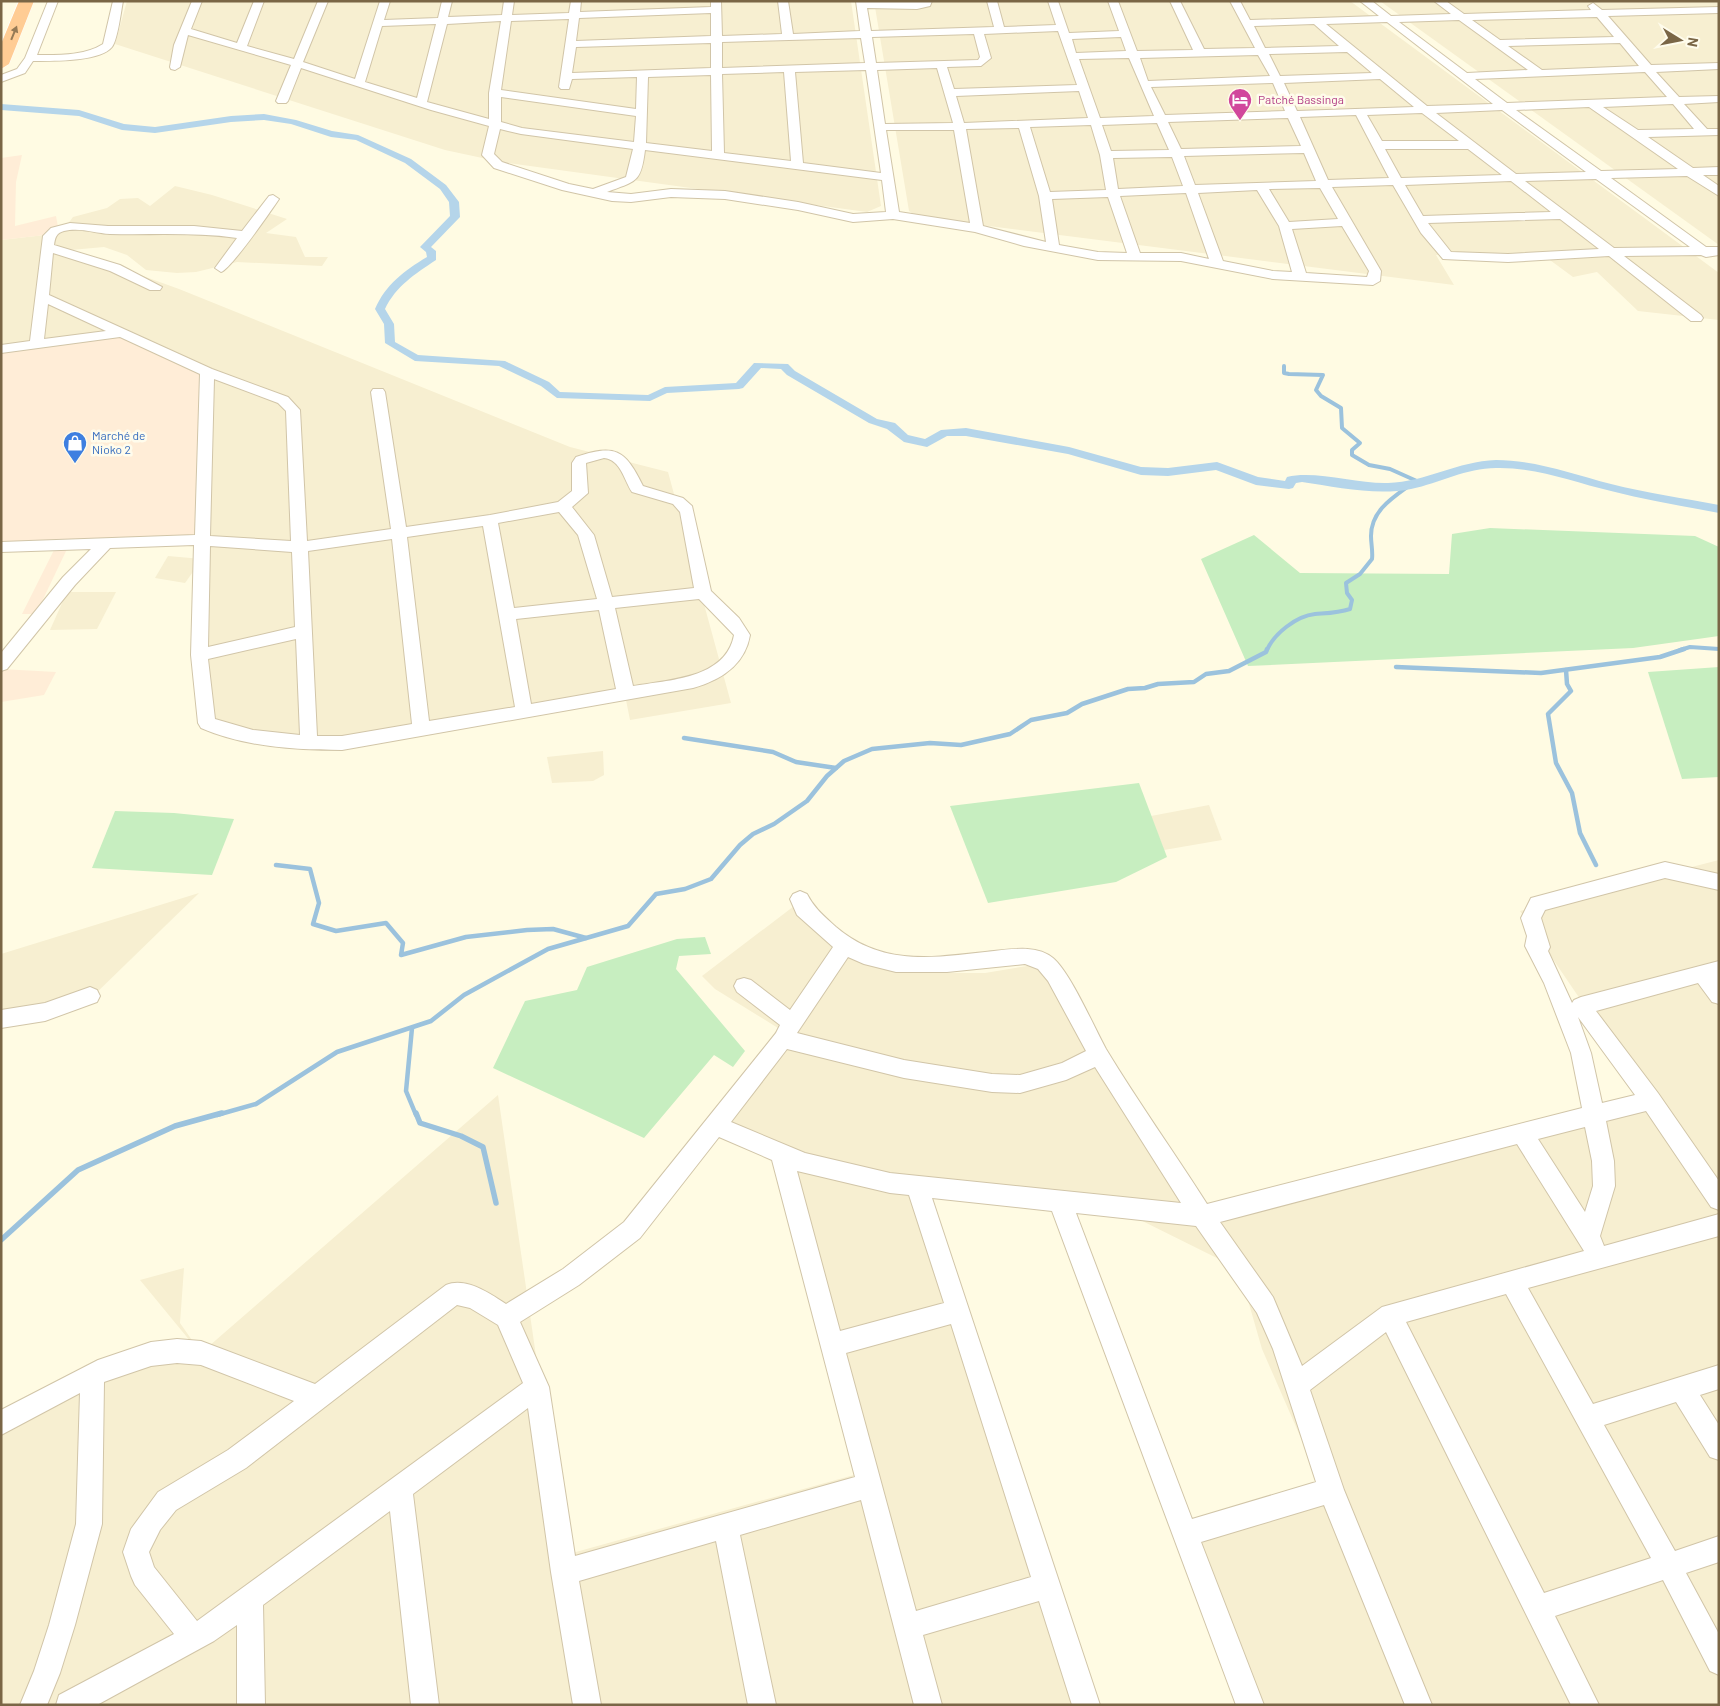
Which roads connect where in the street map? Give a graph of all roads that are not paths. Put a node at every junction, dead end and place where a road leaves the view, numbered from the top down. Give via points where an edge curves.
1 (14, 1) edge
2 (27, 1) edge
3 (53, 1) edge
4 (118, 1) edge
5 (197, 1) edge
6 (259, 1) edge
7 (322, 1) edge
8 (385, 1) edge
9 (447, 1) edge
10 (509, 1) edge
11 (576, 1) edge
12 (648, 1) edge
13 (784, 1) edge
14 (927, 1) edge
15 (992, 1) edge
16 (1053, 1) edge
17 (1113, 1) edge
18 (1175, 1) edge
19 (1235, 1) edge
20 (1366, 1) edge
21 (1439, 1) edge
22 (1520, 1) edge
23 (1589, 1) edge
24 (1714, 1) edge
25 (862, 3) edge
26 (716, 6) edge
27 (1719, 9) edge
28 (647, 13) junction
29 (1599, 13) junction
30 (574, 14) junction
31 (1530, 14) junction
32 (1514, 15) junction
33 (1461, 16) junction
34 (1388, 18) junction
35 (506, 19) junction
36 (1315, 20) junction
37 (443, 21) junction
38 (378, 23) junction
39 (1248, 23) junction
40 (1, 31) edge
41 (185, 31) junction
42 (1000, 31) junction
43 (978, 32) junction
44 (1064, 32) junction
45 (1125, 34) junction
46 (867, 36) junction
47 (788, 37) junction
48 (718, 39) junction
49 (1623, 40) junction
50 (1545, 42) junction
51 (1498, 43) junction
52 (572, 44) junction
53 (241, 47) junction
54 (1349, 49) junction
55 (1261, 51) junction
56 (1200, 53) junction
57 (1133, 54) junction
58 (1073, 56) junction
59 (30, 58) junction
60 (1, 64) edge
61 (298, 64) junction
62 (941, 64) junction
63 (175, 66) dead end
64 (872, 66) junction
65 (1719, 66) edge
66 (1648, 68) junction
67 (789, 70) junction
68 (717, 71) junction
69 (1538, 73) junction
70 (643, 74) junction
71 (567, 76) junction
72 (1383, 76) junction
73 (1465, 76) junction
74 (1, 79) edge
75 (1278, 82) junction
76 (359, 84) junction
77 (1144, 84) junction
78 (1083, 88) junction
79 (495, 93) junction
80 (950, 93) junction
81 (1719, 99) edge
82 (1677, 100) junction
83 (282, 101) dead end
84 (563, 101) junction
85 (421, 103) junction
86 (1592, 104) junction
87 (1505, 107) junction
88 (1428, 110) junction
89 (1360, 112) junction
90 (640, 113) junction
91 (1292, 113) junction
92 (1160, 119) junction
93 (1095, 121) junction
94 (1023, 123) junction
95 (495, 125) junction
96 (959, 125) junction
97 (881, 127) junction
98 (1719, 132) edge
99 (1704, 133) junction
100 (1636, 134) junction
101 (1378, 145) junction
102 (1472, 145) junction
103 (640, 147) junction
104 (1307, 149) junction
105 (1177, 153) junction
106 (1106, 155) junction
107 (718, 156) junction
108 (797, 166) junction
109 (1719, 171) edge
110 (1690, 172) junction
111 (1600, 176) junction
112 (887, 177) junction
113 (1514, 178) junction
114 (1398, 181) junction
115 (1324, 184) junction
116 (1261, 186) junction
117 (1191, 190) junction
118 (1719, 192) edge
119 (592, 193) junction
120 (1113, 193) junction
121 (1045, 196) junction
122 (273, 199) dead end
123 (893, 215) junction
124 (1561, 215) junction
125 (1420, 220) junction
126 (1347, 222) junction
127 (1285, 226) junction
128 (978, 228) junction
129 (245, 234) junction
130 (47, 247) junction
131 (1053, 248) junction
132 (1719, 251) edge
133 (1614, 252) junction
134 (1704, 252) junction
135 (1135, 257) junction
136 (1719, 262) edge
137 (1218, 265) junction
138 (221, 268) dead end
139 (1300, 276) junction
140 (155, 287) dead end
141 (43, 297) junction
142 (1696, 318) dead end
143 (122, 333) junction
144 (37, 344) junction
145 (1, 349) edge
146 (207, 372) junction
147 (378, 392) dead end
148 (563, 506) junction
149 (490, 520) junction
150 (399, 533) junction
151 (200, 540) junction
152 (106, 543) junction
153 (1, 547) edge
154 (300, 547) junction
155 (703, 593) junction
156 (606, 602) junction
157 (507, 614) junction
158 (304, 630) junction
159 (199, 655) junction
160 (1, 665) edge
161 (626, 694) junction
162 (524, 711) junction
163 (422, 730) junction
164 (308, 744) junction
165 (1719, 882) edge
166 (800, 899) dead end
167 (1536, 937) junction
168 (845, 946) junction
169 (1710, 971) edge
170 (744, 986) dead end
171 (90, 996) dead end
172 (1719, 996) edge
173 (1581, 1006) junction
174 (1, 1020) edge
175 (788, 1031) junction
176 (1099, 1055) junction
177 (1651, 1100) junction
178 (1594, 1116) junction
179 (715, 1125) junction
180 (1523, 1134) junction
181 (781, 1153) junction
182 (917, 1186) junction
183 (1719, 1200) edge
184 (1060, 1201) junction
185 (1202, 1216) junction
186 (1719, 1226) edge
187 (1588, 1238) junction
188 (1602, 1258) junction
189 (1512, 1282) junction
190 (958, 1310) junction
191 (1390, 1315) junction
192 (506, 1317) junction
193 (832, 1345) junction
194 (92, 1376) junction
195 (1719, 1377) edge
196 (1296, 1385) junction
197 (537, 1387) junction
198 (1682, 1389) junction
199 (316, 1397) junction
200 (1588, 1418) junction
201 (1, 1422) edge
202 (1719, 1448) edge
203 (870, 1485) junction
204 (400, 1490) junction
205 (1331, 1490) junction
206 (726, 1526) junction
207 (1187, 1533) junction
208 (1719, 1549) edge
209 (1669, 1566) junction
210 (564, 1572) junction
211 (1048, 1585) junction
212 (250, 1600) junction
213 (1538, 1608) junction
214 (906, 1627) junction
215 (193, 1637) junction
216 (1719, 1662) edge
217 (33, 1705) edge
218 (69, 1705) edge
219 (250, 1705) edge
220 (425, 1705) edge
221 (587, 1705) edge
222 (762, 1705) edge
223 (928, 1705) edge
224 (1086, 1705) edge
225 (1250, 1705) edge
226 (1419, 1705) edge
227 (1586, 1705) edge

1 - 40 highway
60 -> 2 highway
3 - 59 street
4 - 59 street via 108,45 104,49 81,55
5 - 41 street
6 - 53 street
7 - 61 street
8 - 38 street
9 - 37 street
10 - 35 street
11 - 30 street
12 - 28 street
13 - 47 street
14 - 25 street via 917,6
15 - 42 street
16 - 44 street
17 - 45 street
18 - 56 street
19 - 39 street
20 - 34 street
21 - 33 street
22 - 31 street
23 - 29 street
24 - 27 street
25 - 46 street
26 - 28 street
26 - 48 street
27 - 29 street
28 - 30 street
29 - 31 street
29 - 49 street
30 - 35 street
30 - 52 street
31 - 32 street
32 - 33 street
32 - 50 street
33 - 34 street
33 - 51 street
34 - 36 street
34 - 73 street
35 - 37 street
35 - 79 street
36 - 39 street
36 - 54 street
37 - 38 street
37 - 85 street
38 - 76 street
39 - 55 street
41 - 53 street
41 - 63 street via 176,53
42 - 43 street
42 - 44 street
43 - 46 street
43 - 62 street via 985,61
44 - 45 street
44 - 58 street
45 - 57 street
46 - 47 street
46 - 64 street
47 - 48 street
48 - 52 street
48 - 68 street
49 - 50 street
49 - 66 street
50 - 51 street
51 - 69 street
52 - 71 street
53 - 61 street
54 - 55 street
54 - 72 street
55 - 56 street
55 - 75 street
56 - 57 street
57 - 58 street
57 - 77 street
58 - 78 street
59 - 74 street via 21,71
61 - 76 street
61 - 83 street
62 - 64 street
62 - 80 street
64 - 67 street
64 - 97 street
65 - 66 street
66 - 69 street
66 - 82 street
67 - 68 street
67 - 108 street
68 - 70 street
68 - 107 street
69 - 73 street
70 - 71 street
70 - 90 street
71 - 84 street
72 - 75 street
72 - 88 street
73 - 87 street
75 - 77 street
75 - 91 street
76 - 85 street
77 - 92 street
78 - 80 street
78 - 93 street
79 - 84 street
79 - 95 street
80 - 96 street
81 - 82 street
82 - 86 street
82 - 99 street
84 - 90 street
85 - 95 street
86 - 87 street
86 - 100 street
87 - 88 street
87 - 111 street
88 - 89 street
88 - 102 street
89 - 91 street
89 - 101 street
90 - 103 street
91 - 92 street
91 - 104 street
92 - 93 street
92 - 105 street
93 - 94 street
93 - 106 street
94 - 96 street
94 - 121 street
95 - 103 street via 556,137
95 - 119 street via 488,155 498,165
96 - 97 street
96 - 128 street
97 - 112 street
98 - 99 street
99 - 100 street
100 - 110 street
101 - 102 street
101 - 114 street
102 - 113 street
103 - 107 street
103 - 119 street via 635,174 631,178
104 - 105 street
104 - 115 street
105 - 106 street
105 - 117 street
106 - 120 street
107 - 108 street
108 - 112 street
109 - 110 street
110 - 111 street
110 - 118 street
111 - 113 street
111 - 134 street
112 - 123 street
113 - 114 street
113 - 124 street
114 - 115 street
114 - 125 street
115 - 116 street
115 - 126 street
116 - 117 street
116 - 127 street
117 - 120 street
117 - 137 street
119 - 123 street via 631,198 725,194 853,218
120 - 121 street
120 - 135 street
121 - 131 street
122 - 129 street
123 - 128 street
124 - 125 street
124 - 133 street
125 - 133 street via 1445,255 1451,257 1508,258
126 - 127 street
126 - 139 street via 1375,271 1373,281
127 - 139 street
128 - 131 street
129 - 130 street via 198,229 66,227 51,233
129 - 138 street
130 - 140 street via 115,268
130 - 141 street
131 - 135 street via 1098,256
132 - 134 street
133 - 134 street
133 - 142 street
134 - 136 street
135 - 137 street via 1181,258
137 - 139 street via 1255,273
141 - 143 street
141 - 144 street
143 - 144 street
143 - 146 street
144 - 145 street
146 - 151 street
146 - 154 street via 283,400 294,410
147 - 150 street
148 - 149 street
148 - 155 street via 580,493 581,460 593,456 618,456 632,472 637,488 683,504 687,510
148 - 156 street via 586,535
149 - 150 street
149 - 157 street
150 - 154 street
150 - 163 street
151 - 152 street
151 - 154 street
151 - 159 street
152 - 153 street
152 - 160 street via 69,580
154 - 158 street
155 - 156 street
155 - 161 street via 742,635 742,646 733,660 693,682
156 - 157 street
156 - 161 street
157 - 162 street
158 - 159 street
158 - 164 street
159 - 164 street via 207,723 225,730
161 - 162 street
162 - 163 street
163 - 164 street via 342,743
165 - 167 street via 1665,870 1538,904 1531,918
166 - 168 street via 804,909
167 - 173 street via 1549,964
167 - 178 street via 1536,946 1554,982 1581,1053
168 - 175 street
168 - 176 street via 864,956 896,964 947,964 1025,956 1045,963 1055,975
169 - 172 street
169 - 173 street
170 - 175 street
171 - 174 street via 45,1012
173 - 177 street
175 - 176 street via 904,1070 992,1083 1020,1084 1066,1071
175 - 179 street
176 - 185 street
177 - 178 street
177 - 183 street
178 - 180 street
178 - 187 street via 1603,1161 1604,1186
179 - 181 street
179 - 192 street via 632,1230 571,1277
180 - 185 street
180 - 187 street
181 - 182 street via 803,1163
181 - 193 street
182 - 184 street
182 - 190 street
184 - 185 street
184 - 207 street
185 - 196 street via 1265,1305
186 - 188 street
187 - 188 street
188 - 189 street
189 - 191 street
189 - 200 street
190 - 193 street
190 - 211 street
191 - 196 street
191 - 213 street
192 - 197 street
192 - 199 street via 475,1298 454,1293
193 - 203 street
194 - 199 street via 142,1355 185,1350 201,1353
194 - 201 street
194 - 217 street via 89,1524 62,1625
195 - 198 street
196 - 205 street
197 - 204 street
197 - 210 street
198 - 200 street
198 - 202 street
199 - 215 street via 237,1459 167,1500 140,1538 136,1552 144,1576
200 - 209 street
203 - 206 street
203 - 214 street
204 - 212 street
204 - 220 street
205 - 207 street
205 - 226 street
206 - 210 street
206 - 222 street
207 - 225 street
208 - 209 street
209 - 213 street
209 - 216 street
210 - 221 street
211 - 214 street
211 - 224 street
212 - 215 street
212 - 219 street
213 - 227 street
214 - 223 street
215 - 218 street

